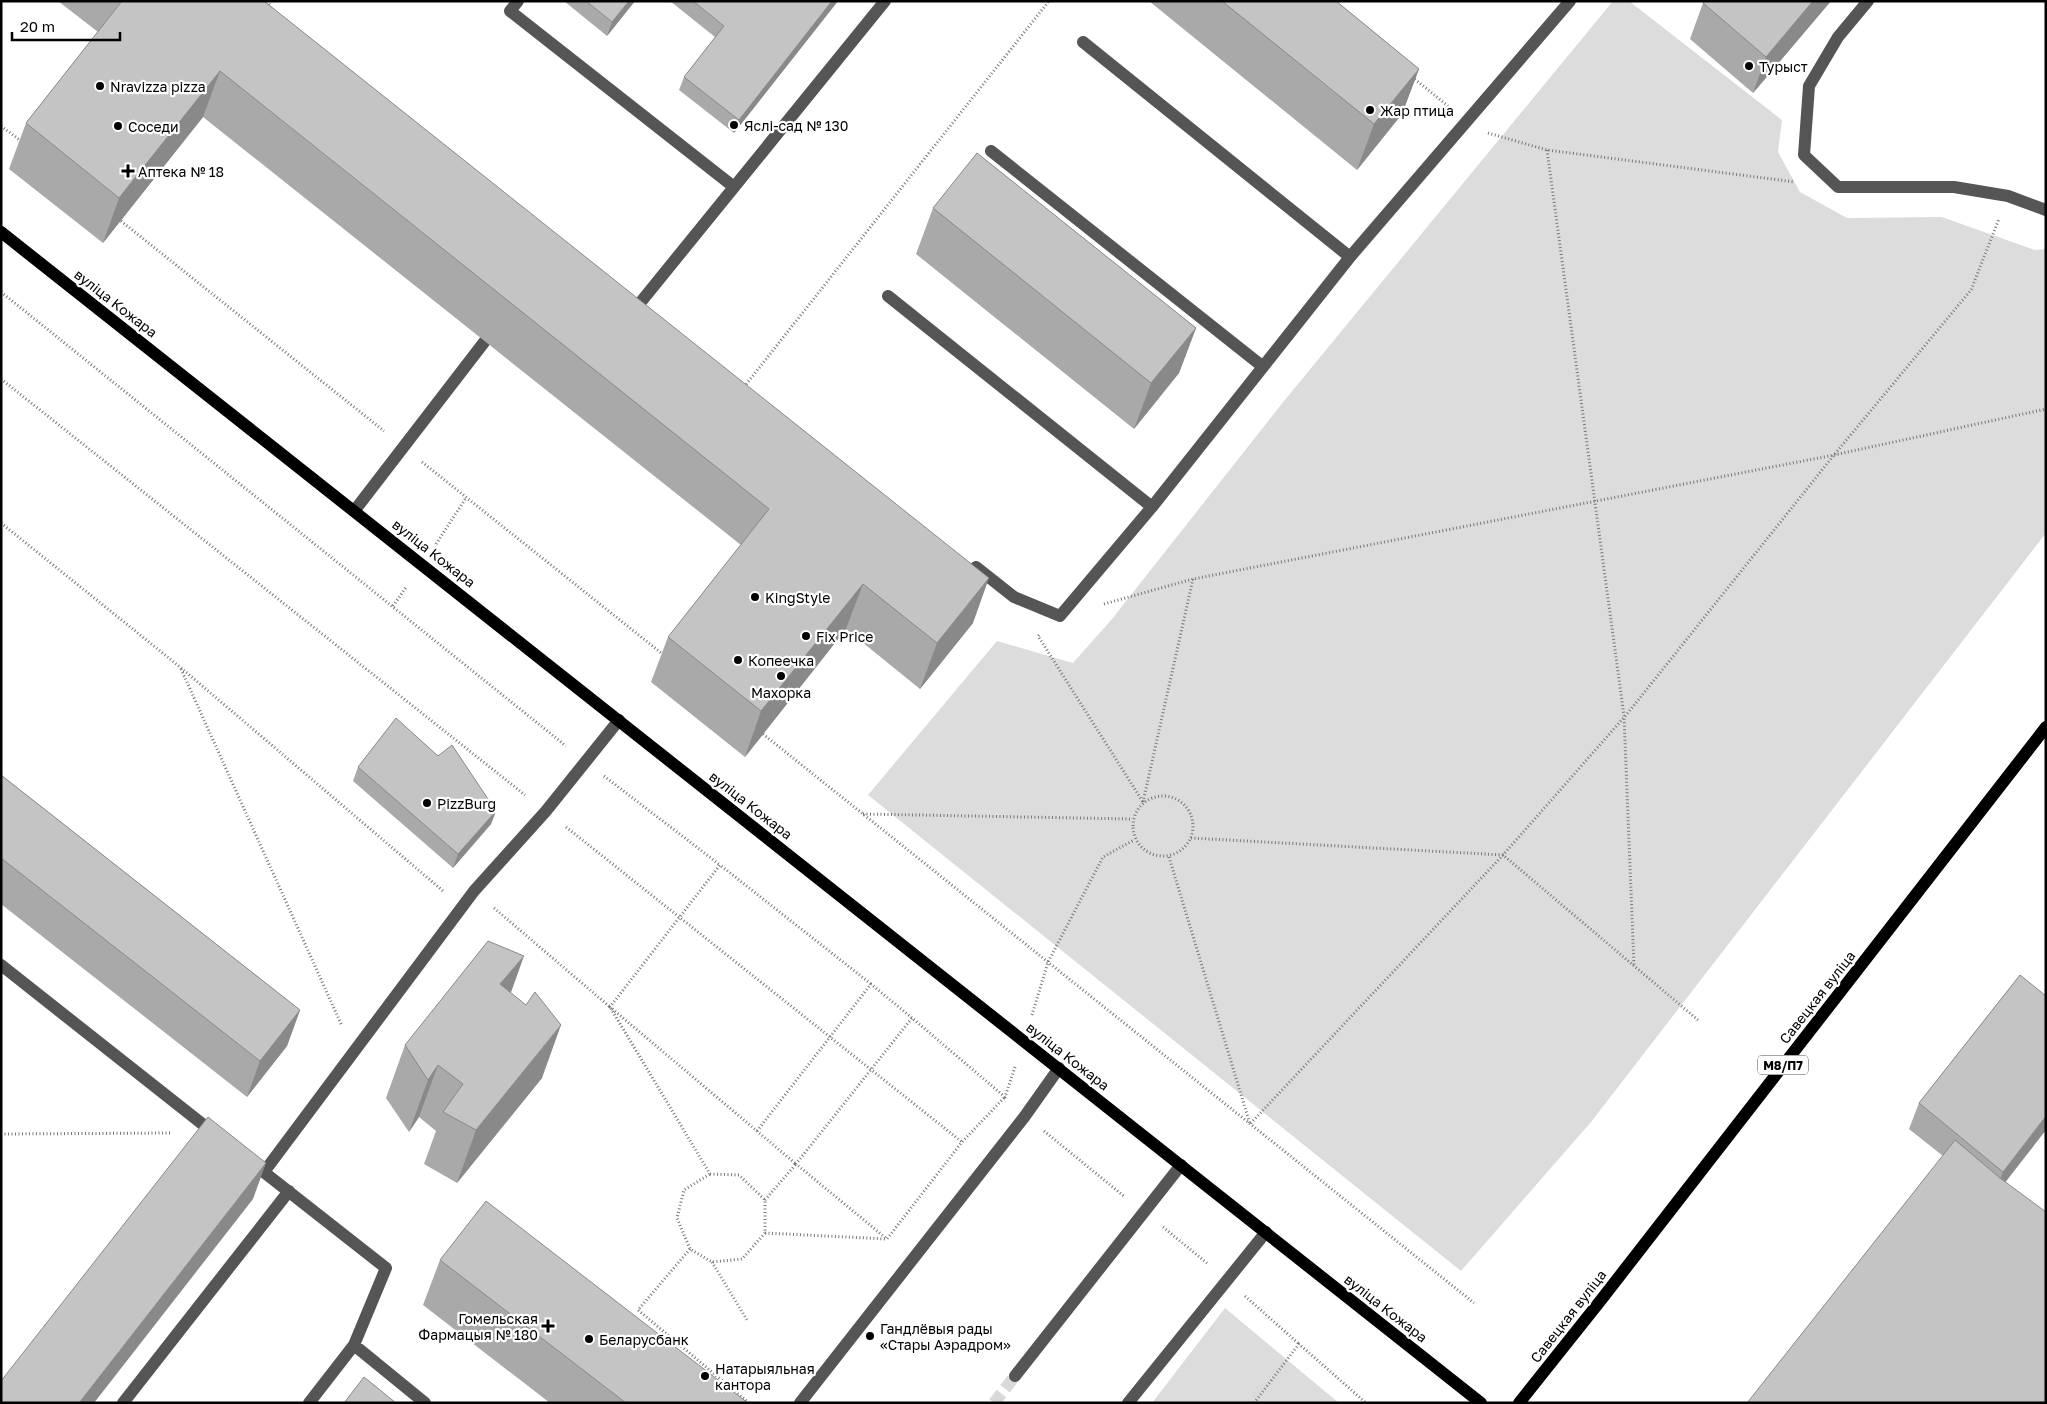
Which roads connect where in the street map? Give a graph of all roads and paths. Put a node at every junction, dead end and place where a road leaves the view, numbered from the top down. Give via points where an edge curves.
1 (267, 1) edge
2 (518, 1) edge
3 (885, 1) edge
4 (1049, 1) edge
5 (1570, 1) edge
6 (1868, 1) edge
7 (271, 7) edge
8 (1083, 42) dead end
9 (1407, 74) edge
10 (1468, 122) junction
11 (1, 126) edge
12 (27, 146) edge
13 (1548, 150) junction
14 (991, 151) dead end
15 (734, 187) junction
16 (1838, 187) junction
17 (2008, 196) junction
18 (2046, 210) edge
19 (1, 232) edge
20 (1350, 257) junction
21 (1, 292) edge
22 (888, 296) dead end
23 (640, 303) edge
24 (485, 341) edge
25 (1262, 366) junction
26 (1, 379) edge
27 (744, 387) edge
28 (2046, 409) edge
29 (1834, 455) junction
30 (1594, 501) junction
31 (1152, 507) junction
32 (354, 510) junction
33 (1, 523) edge
34 (968, 561) edge
35 (1192, 579) junction
36 (1060, 616) junction
37 (180, 667) junction
38 (1624, 716) junction
39 (620, 720) junction
40 (2046, 727) edge
41 (763, 734) edge
42 (584, 762) junction
43 (1143, 802) junction
44 (546, 811) junction
45 (863, 814) junction
46 (1132, 819) junction
47 (1191, 838) junction
48 (1134, 840) junction
49 (1502, 855) junction
50 (1169, 857) junction
51 (720, 864) junction
52 (474, 891) junction
53 (463, 907) junction
54 (679, 917) junction
55 (1048, 962) junction
56 (1, 965) edge
57 (1634, 966) junction
58 (871, 984) junction
59 (610, 1007) junction
60 (912, 1018) junction
61 (1698, 1020) dead end
62 (830, 1037) junction
63 (1024, 1041) junction
64 (353, 1052) junction
65 (1059, 1068) junction
66 (871, 1070) junction
67 (1005, 1097) junction
68 (1026, 1116) junction
69 (1250, 1124) junction
70 (214, 1132) junction
71 (758, 1132) junction
72 (1, 1134) edge
73 (962, 1142) junction
74 (228, 1144) edge
75 (242, 1155) edge
76 (796, 1164) junction
77 (1181, 1165) junction
78 (264, 1172) junction
79 (710, 1174) junction
80 (289, 1191) junction
81 (764, 1200) junction
82 (1266, 1232) junction
83 (766, 1233) junction
84 (887, 1239) junction
85 (690, 1249) junction
86 (712, 1262) junction
87 (1227, 1280) junction
88 (1474, 1303) dead end
89 (747, 1320) dead end
90 (1299, 1344) junction
91 (354, 1345) junction
92 (1015, 1376) tunnel mouth
93 (123, 1403) edge
94 (309, 1403) edge
95 (425, 1403) edge
96 (749, 1403) edge
97 (800, 1403) edge
98 (1128, 1403) edge
99 (1254, 1403) edge
100 (1366, 1403) edge
101 (1481, 1403) edge
102 (1519, 1403) edge

1 - 7 path
2 - 15 lane via 510,11
3 - 15 lane
4 - 27 path
5 - 10 lane
6 - 16 lane via 1838,37 1809,86 1804,155
8 - 20 lane
9 - 10 path
10 - 13 path via 1489,134
10 - 20 lane
11 - 12 path
13 - 16 path
13 - 30 path
14 - 25 lane
15 - 23 lane
16 - 17 lane via 1954,187
17 - 18 lane
17 - 29 path via 1972,290
19 - 32 main road, вуліца Кожара
20 - 25 lane
21 - 42 path
22 - 31 lane
24 - 32 lane
25 - 31 lane
26 - 44 path
28 - 29 path
29 - 30 path
29 - 38 path
30 - 35 path
30 - 38 path
31 - 36 lane
32 - 39 main road, вуліца Кожара
33 - 37 path
34 - 36 lane via 1014,597
35 - 36 path
35 - 43 path
36 - 43 path via 1038,636
37 - 53 path
37 - 64 path
38 - 49 path
38 - 57 path
39 - 42 lane
39 - 63 main road, вуліца Кожара
40 - 102 main road, Савецкая вуліца / М8/П7
41 - 45 path
42 - 44 lane
42 - 51 path
43 - 46 path
43 - 47 path via 1162,795 1182,801 1193,818
44 - 52 lane
44 - 54 path
45 - 46 path
45 - 55 path
46 - 48 path
47 - 49 path
47 - 50 path via 1183,850
48 - 50 path via 1149,854
48 - 55 path via 1103,857
49 - 57 path
49 - 69 path
50 - 69 path
51 - 54 path
51 - 58 path
52 - 53 lane
52 - 59 path
53 - 64 lane
54 - 59 path
54 - 62 path
55 - 63 path
55 - 69 path
56 - 70 lane
57 - 61 path
58 - 60 path
58 - 62 path
59 - 71 path
59 - 79 path
60 - 66 path
60 - 67 path
62 - 66 path
62 - 71 path
63 - 65 main road, вуліца Кожара
63 - 67 path
64 - 78 lane
65 - 68 lane
65 - 77 main road, вуліца Кожара
66 - 73 path
66 - 76 path
67 - 68 path
67 - 73 path
68 - 97 lane
69 - 88 path
70 - 72 path
70 - 74 lane
71 - 76 path
73 - 84 path
75 - 78 lane
76 - 81 path
76 - 84 path
77 - 82 main road, вуліца Кожара
77 - 92 lane
78 - 80 lane
79 - 81 path via 739,1175
79 - 85 path via 684,1190 677,1218
80 - 91 lane via 386,1268
80 - 93 lane
81 - 83 path
82 - 87 lane
82 - 101 main road, вуліца Кожара
83 - 84 path
83 - 86 path via 742,1259
85 - 86 path
85 - 96 path via 638,1310
86 - 89 path
87 - 90 path
87 - 98 lane
90 - 99 path
90 - 100 path
91 - 94 lane
91 - 95 lane

